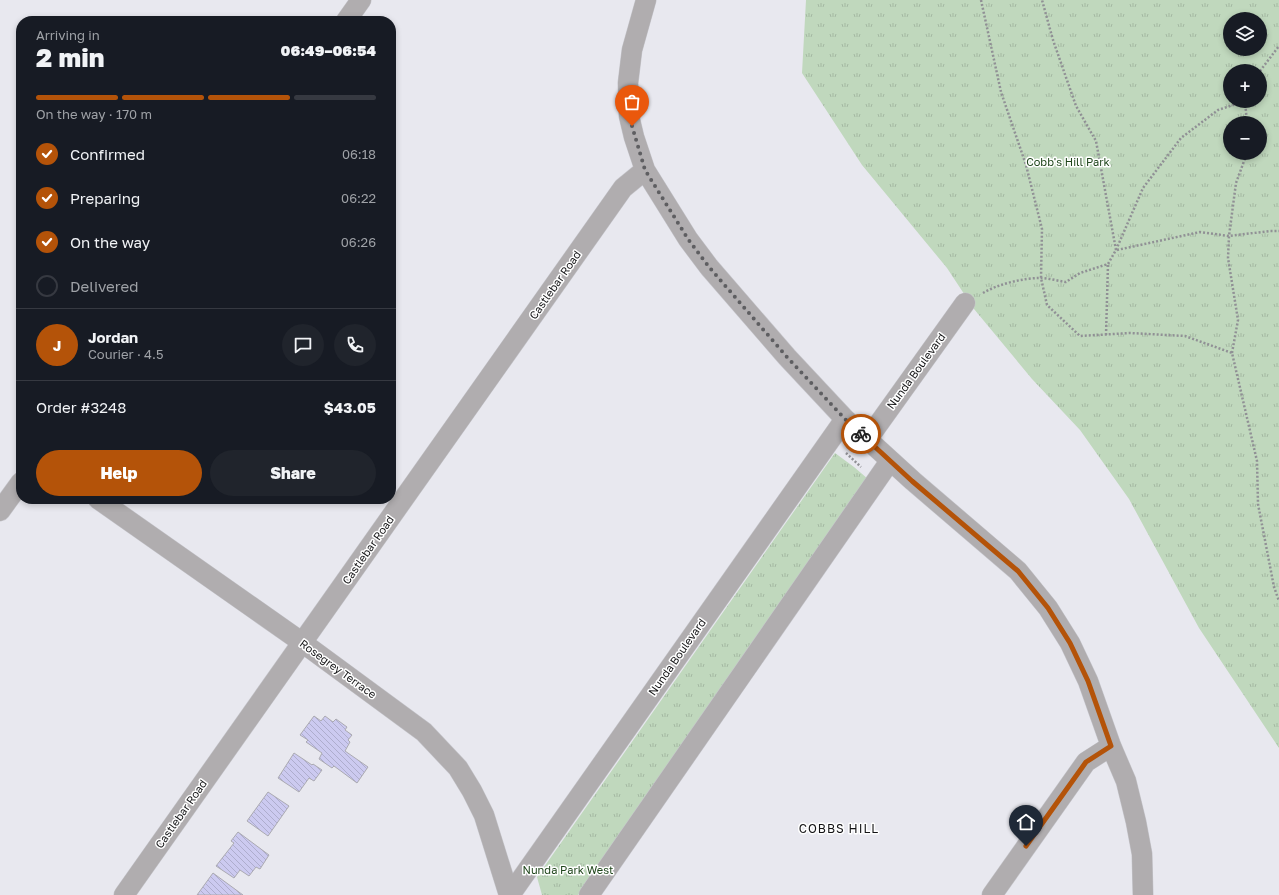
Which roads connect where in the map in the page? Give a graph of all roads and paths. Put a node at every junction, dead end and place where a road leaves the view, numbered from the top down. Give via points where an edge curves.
1 (361, 0) edge
2 (646, 0) edge
3 (981, 0) edge
4 (1042, 0) edge
5 (350, 16) edge
6 (1279, 46) edge
7 (1265, 64) edge
8 (1224, 108) edge
9 (1244, 160) edge
10 (645, 170) junction
11 (1279, 231) edge
12 (1229, 236) junction
13 (1116, 250) junction
14 (1108, 264) junction
15 (1041, 278) junction
16 (965, 303) joint
17 (1106, 335) junction
18 (1232, 353) junction
19 (845, 419) junction
20 (867, 440) junction
21 (845, 451) dead end
22 (890, 461) junction
23 (865, 471) dead end
24 (16, 489) edge
25 (105, 504) edge
26 (0, 511) edge
27 (1279, 601) edge
28 (303, 643) junction
29 (1111, 746) junction
30 (124, 895) edge
31 (509, 895) edge
32 (589, 895) edge
33 (992, 895) edge
34 (1142, 895) edge

1 - 5 street
2 - 10 street via 632,50 628,83 634,137
3 - 15 path via 1001,92 1026,165 1042,230
4 - 13 path via 1076,106 1096,140
6 - 7 path
8 - 13 path via 1181,138 1143,188
9 - 12 path via 1236,183
10 - 19 street via 688,239 709,267
10 - 28 street, Castlebar Road via 623,188
11 - 12 path
12 - 13 path via 1200,232
12 - 18 path via 1228,258 1238,320
13 - 14 path
14 - 15 path via 1080,273 1066,282
14 - 17 path
15 - 16 path via 1014,281 991,288
15 - 17 path via 1047,305 1080,336
16 - 20 street, Nunda Boulevard
17 - 18 path via 1130,333 1185,336
18 - 27 path via 1257,461 1258,504
19 - 20 street
19 - 31 street, Nunda Boulevard
20 - 22 street
21 - 23 path
22 - 29 street via 1018,571 1048,608 1070,643 1088,681
22 - 32 street
24 - 26 street
25 - 28 street, Rosegrey Terrace
28 - 30 street, Castlebar Road
28 - 31 street, Rosegrey Terrace via 424,732 458,768 484,815
29 - 33 street via 1086,762
29 - 34 street via 1126,781 1136,822 1142,854

